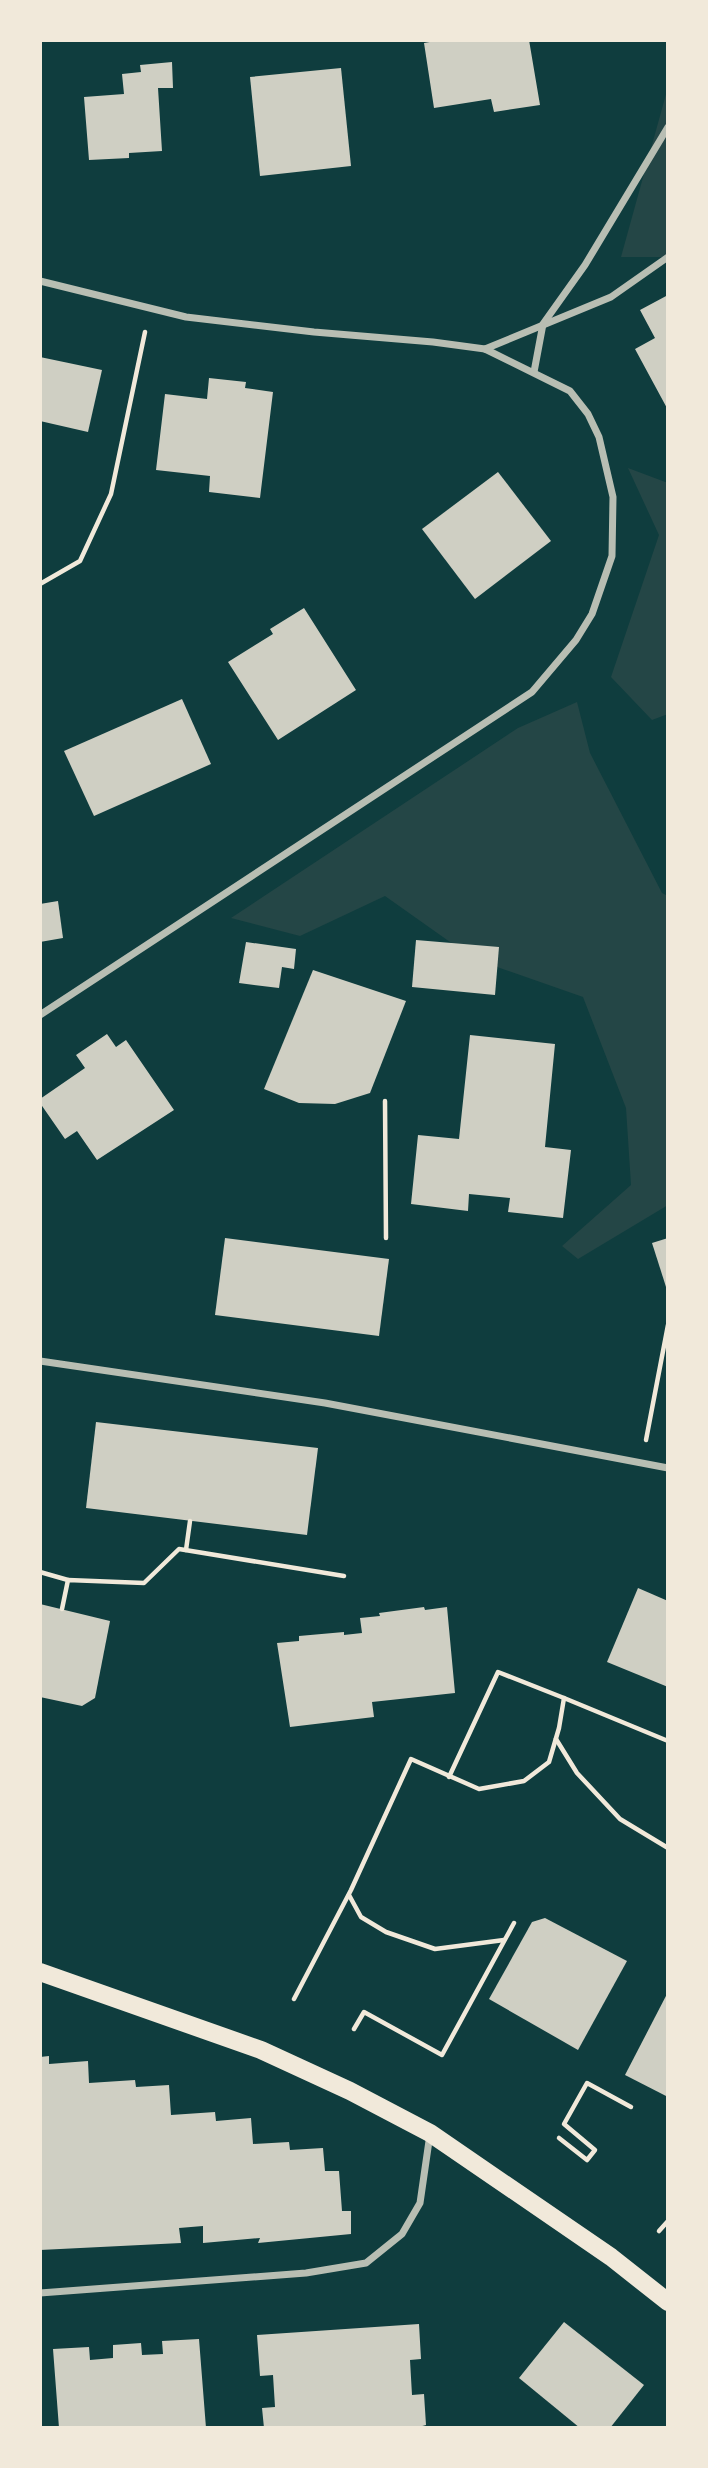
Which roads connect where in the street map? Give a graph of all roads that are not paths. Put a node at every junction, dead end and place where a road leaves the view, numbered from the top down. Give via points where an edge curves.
1 (668, 127) edge
2 (668, 257) edge
3 (40, 281) edge
4 (543, 324) junction
5 (485, 349) junction
6 (534, 372) junction
7 (40, 1015) edge
8 (40, 1361) edge
9 (668, 1468) edge
10 (40, 1972) edge
11 (430, 2133) junction
12 (40, 2293) edge
13 (668, 2302) edge

1 - 4 street via 585,265
2 - 4 street via 611,297
3 - 5 street via 186,317
4 - 5 street
4 - 6 street
5 - 6 street
6 - 7 street via 570,391 588,414 599,437 613,498 612,556 592,614 576,640 532,692
8 - 9 street via 326,1403
10 - 11 main road via 261,2050
11 - 12 street via 420,2203 402,2234 366,2263 306,2273
11 - 13 main road via 611,2257

